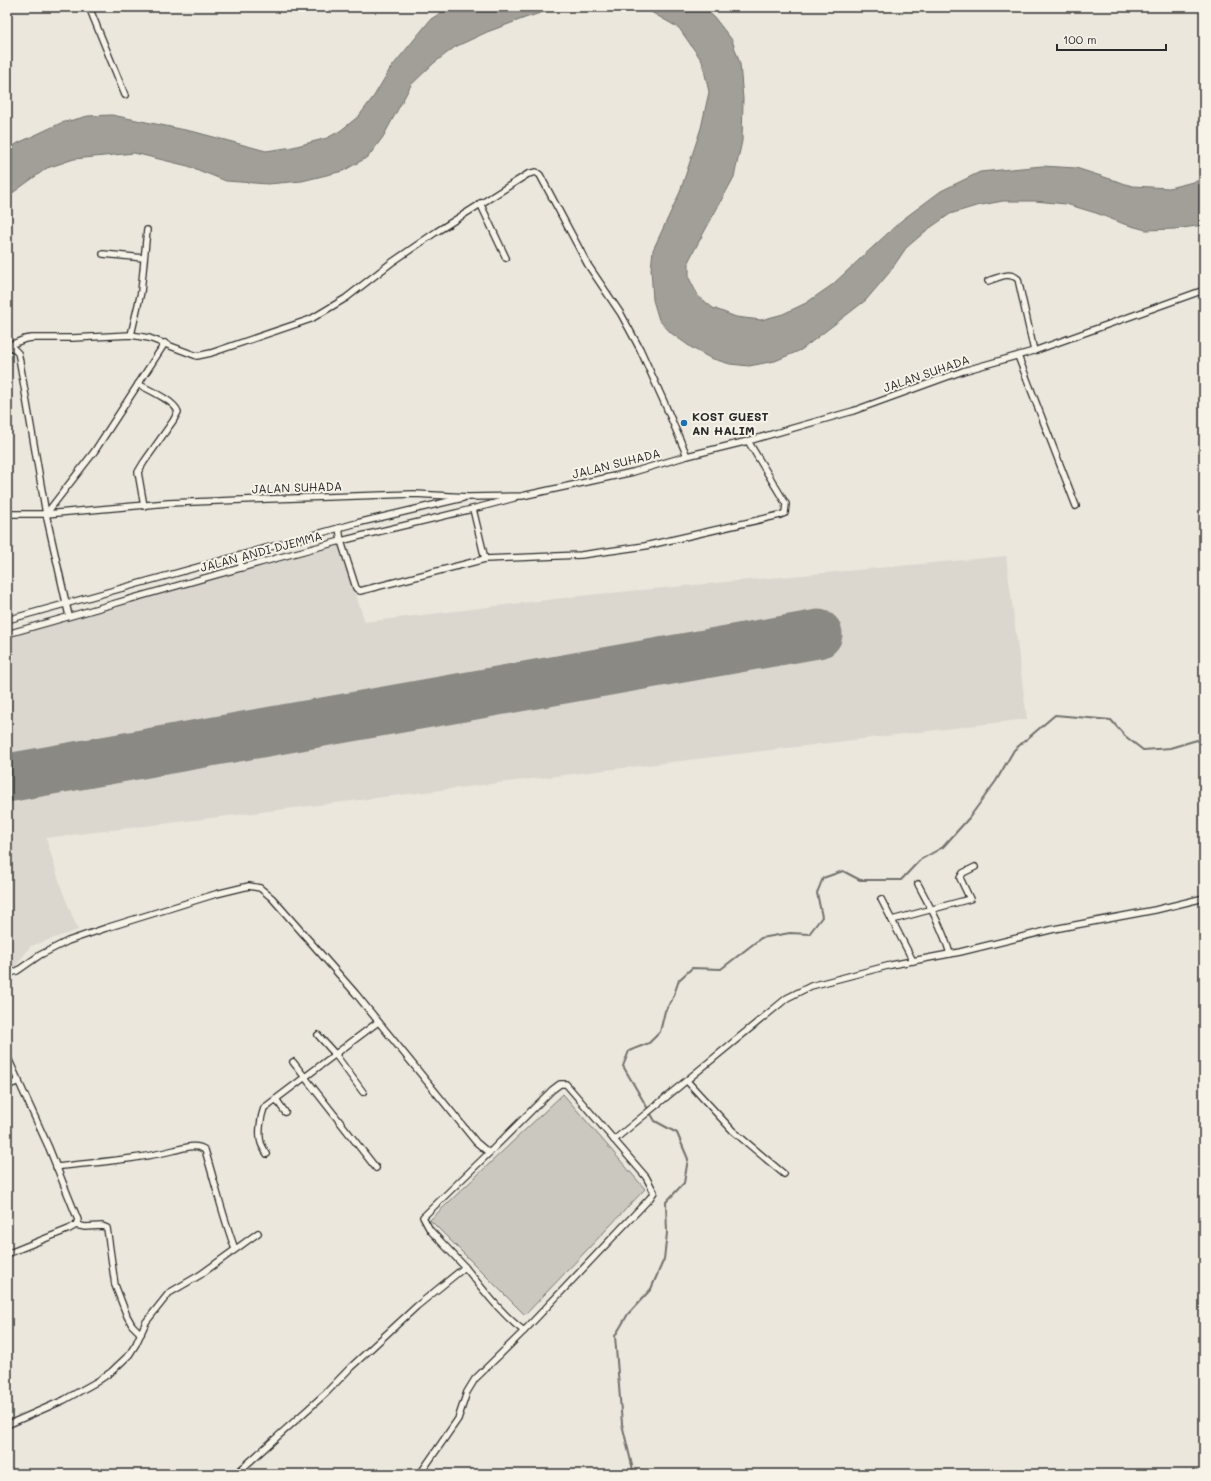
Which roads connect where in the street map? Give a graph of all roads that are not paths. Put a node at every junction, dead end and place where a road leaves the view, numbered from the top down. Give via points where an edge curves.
1 (90, 7) edge
2 (125, 95) dead end
3 (480, 203) junction
4 (147, 230) dead end
5 (103, 254) dead end
6 (144, 258) junction
7 (506, 258) dead end
8 (988, 281) dead end
9 (1204, 290) edge
10 (131, 335) junction
11 (165, 343) junction
12 (8, 345) edge
13 (1034, 351) junction
14 (1018, 356) junction
15 (138, 384) junction
16 (748, 441) junction
17 (687, 456) junction
18 (522, 496) junction
19 (468, 497) junction
20 (144, 506) junction
21 (1076, 506) dead end
22 (473, 509) junction
23 (7, 514) edge
24 (46, 514) junction
25 (339, 528) junction
26 (341, 541) junction
27 (238, 556) junction
28 (485, 559) junction
29 (242, 568) junction
30 (65, 604) junction
31 (69, 616) junction
32 (7, 620) edge
33 (7, 634) edge
34 (975, 867) dead end
35 (918, 884) dead end
36 (1204, 898) edge
37 (881, 899) dead end
38 (932, 909) junction
39 (892, 920) junction
40 (950, 954) junction
41 (912, 961) junction
42 (7, 974) edge
43 (378, 1022) junction
44 (318, 1035) dead end
45 (335, 1054) junction
46 (7, 1056) edge
47 (293, 1062) dead end
48 (305, 1077) junction
49 (18, 1081) junction
50 (687, 1081) junction
51 (7, 1086) edge
52 (363, 1092) dead end
53 (276, 1099) junction
54 (285, 1112) dead end
55 (614, 1140) junction
56 (489, 1153) junction
57 (267, 1154) dead end
58 (56, 1167) junction
59 (376, 1168) dead end
60 (784, 1174) dead end
61 (76, 1225) junction
62 (258, 1233) dead end
63 (235, 1249) junction
64 (7, 1254) edge
65 (465, 1267) junction
66 (524, 1331) junction
67 (141, 1334) junction
68 (7, 1425) edge
69 (236, 1474) edge
70 (420, 1474) edge

1 - 2 street
3 - 7 street
3 - 11 street via 391,263 346,298 311,319 197,356
3 - 17 street via 528,174 536,172 540,175 588,264 621,314 640,350
4 - 6 street
5 - 6 street
6 - 10 street via 142,292
8 - 13 street via 1008,275 1014,275 1018,279
9 - 13 street, JALAN SUHADA
10 - 11 street
10 - 12 street via 32,338
11 - 15 street
12 - 24 street via 19,357
13 - 14 street, JALAN SUHADA
14 - 16 street, JALAN SUHADA via 963,371 853,410
14 - 21 street
15 - 20 street via 171,403 178,412 138,472
15 - 24 street via 94,452
16 - 17 street, JALAN SUHADA
16 - 28 street via 786,504 786,513 780,516 645,546 581,555
17 - 18 street, JALAN SUHADA via 633,472
18 - 19 street, JALAN SUHADA
18 - 22 street, JALAN ANDI DJEMMA
19 - 20 street, JALAN SUHADA via 414,494
19 - 25 street, JALAN ANDI DJEMMA
20 - 24 street, JALAN SUHADA
22 - 26 street, JALAN ANDI DJEMMA
22 - 28 street
23 - 24 street, JALAN SUHADA
24 - 30 street
25 - 26 street
25 - 27 street, JALAN ANDI DJEMMA
26 - 28 street via 356,588 360,591
26 - 29 street, JALAN ANDI DJEMMA
27 - 29 street
27 - 30 street, JALAN ANDI DJEMMA
29 - 31 street, JALAN ANDI DJEMMA
30 - 31 street
30 - 32 street, JALAN ANDI DJEMMA
31 - 33 street, JALAN ANDI DJEMMA
34 - 38 street via 960,878 970,899
35 - 38 street
36 - 40 street via 1054,929
37 - 39 street
38 - 39 street
38 - 40 street via 947,941
39 - 41 street
40 - 41 street
41 - 50 street via 811,986 787,998
42 - 43 street via 17,971 40,955 106,928 249,886 260,888 272,898
43 - 45 street
43 - 56 street via 476,1142
44 - 45 street
45 - 48 street
45 - 52 street
46 - 49 street
47 - 48 street
48 - 53 street
48 - 59 street
49 - 51 street
49 - 58 street
50 - 55 street
50 - 60 street via 733,1131
53 - 54 street
53 - 57 street via 262,1112 261,1143
55 - 56 street via 566,1084 560,1084
55 - 66 street via 646,1177 654,1192
56 - 65 street via 423,1217 430,1230
58 - 61 street via 78,1220
58 - 63 street via 126,1160 191,1146 201,1147 217,1187
61 - 64 street
61 - 67 street via 85,1228 107,1228 115,1285 127,1316
62 - 63 street
63 - 67 street via 200,1275 169,1293 146,1322
65 - 66 street via 514,1324
65 - 69 street via 417,1306
66 - 70 street via 475,1379 467,1392 458,1419
67 - 68 street via 129,1355 98,1381 64,1400

